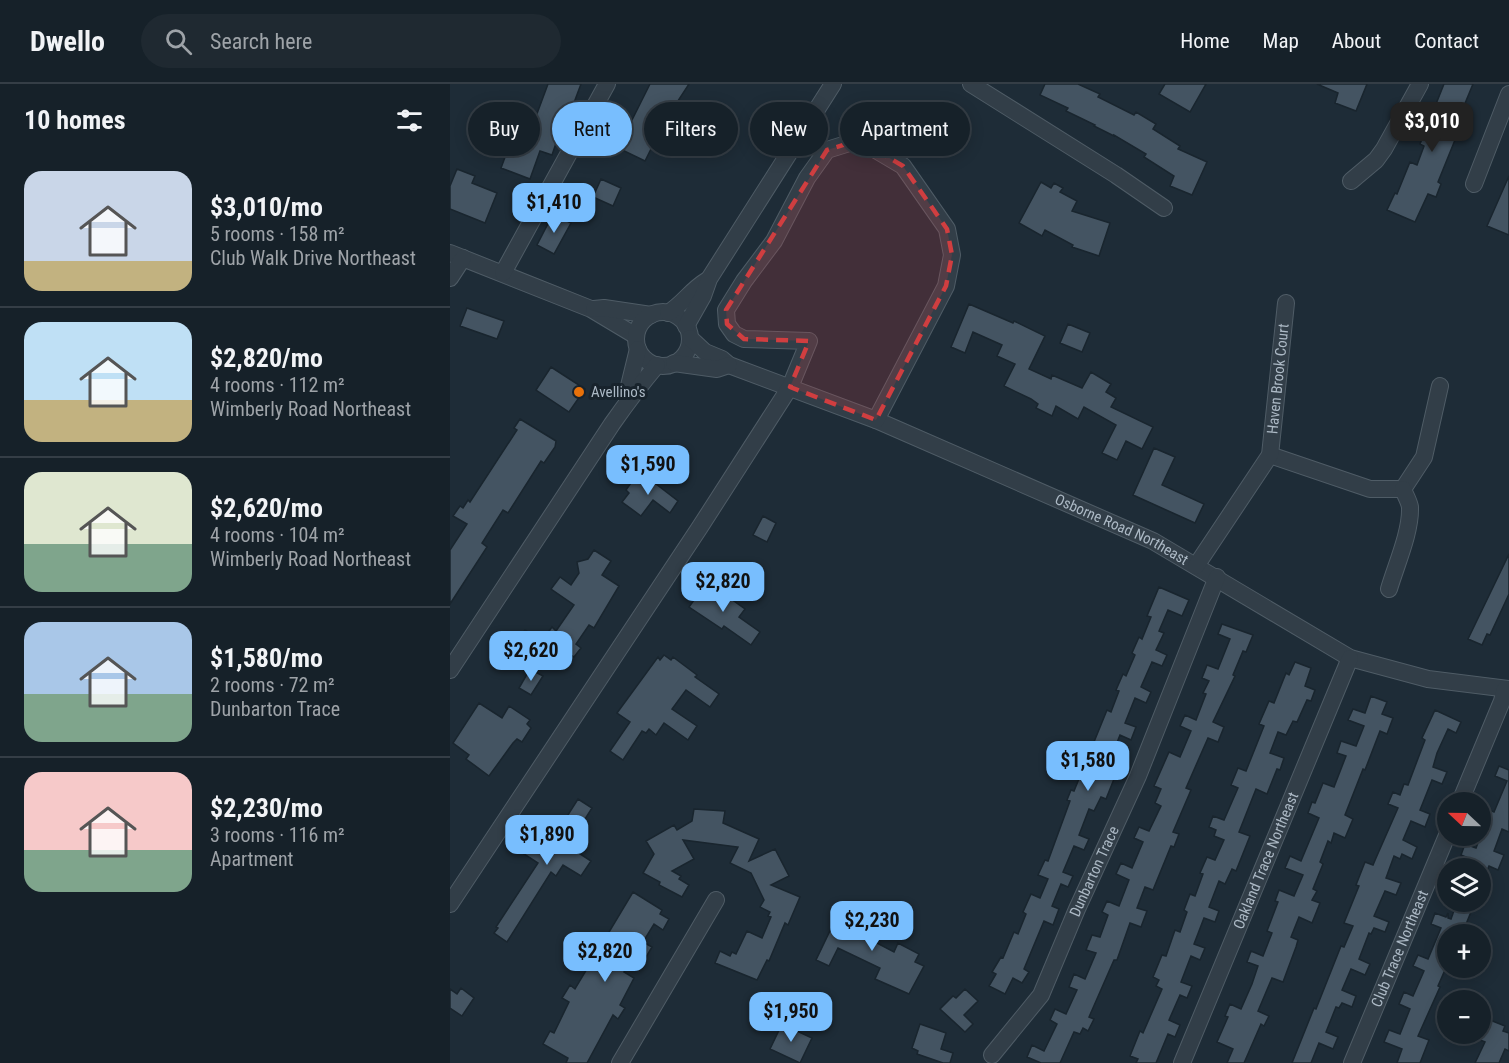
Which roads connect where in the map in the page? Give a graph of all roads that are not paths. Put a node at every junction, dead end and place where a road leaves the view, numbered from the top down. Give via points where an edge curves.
1 (608, 84) edge
2 (833, 84) edge
3 (971, 84) edge
4 (1420, 84) edge
5 (1509, 94) edge
6 (1351, 181) dead end
7 (1474, 184) dead end
8 (1164, 208) dead end
9 (456, 256) edge
10 (503, 273) junction
11 (450, 278) edge
12 (709, 279) junction
13 (1286, 303) dead end
14 (591, 309) junction
15 (669, 312) junction
16 (651, 315) junction
17 (688, 332) junction
18 (637, 343) junction
19 (674, 363) junction
20 (657, 365) junction
21 (729, 365) junction
22 (1440, 386) dead end
23 (790, 387) junction
24 (627, 401) junction
25 (876, 420) junction
26 (1270, 455) junction
27 (1403, 489) junction
28 (1196, 566) junction
29 (1217, 577) junction
30 (1389, 589) dead end
31 (1350, 658) junction
32 (450, 670) edge
33 (1507, 689) edge
34 (1464, 792) edge
35 (1443, 846) edge
36 (716, 900) dead end
37 (450, 904) edge
38 (992, 1055) dead end
39 (620, 1063) edge
40 (1182, 1063) edge
41 (1352, 1063) edge

1 - 10 street
2 - 12 street
3 - 8 street
4 - 6 street via 1384,149
5 - 7 street
9 - 10 street
9 - 11 street
10 - 14 street
12 - 15 street
12 - 17 street
13 - 26 street, Haven Brook Court
14 - 16 street
14 - 18 street
15 - 16 street
15 - 17 street via 677,316
16 - 18 street via 638,327
17 - 19 street via 685,355
17 - 21 street, Osborne Road Northeast via 705,352
18 - 20 street via 645,360
18 - 24 street
19 - 20 street
19 - 21 street, Osborne Road Northeast via 717,369
20 - 24 street
21 - 23 street, Osborne Road Northeast
22 - 27 street via 1424,457
23 - 25 street, Osborne Road Northeast
23 - 25 street via 809,341 744,339 727,324 726,310 774,241 807,178 827,150 860,140 903,166 947,229 952,255 946,286
23 - 37 street
24 - 32 street
25 - 28 street, Osborne Road Northeast via 1153,541
26 - 27 street via 1370,489
26 - 28 street
27 - 30 street via 1410,505 1408,520
28 - 29 street, Osborne Road Northeast
29 - 31 street, Osborne Road Northeast
29 - 38 street, Dunbarton Trace via 1138,776 1041,995
31 - 33 street, Osborne Road Northeast via 1428,679
31 - 40 street, Oakland Trace Northeast
33 - 34 street
35 - 41 street, Club Trace Northeast
36 - 39 street

